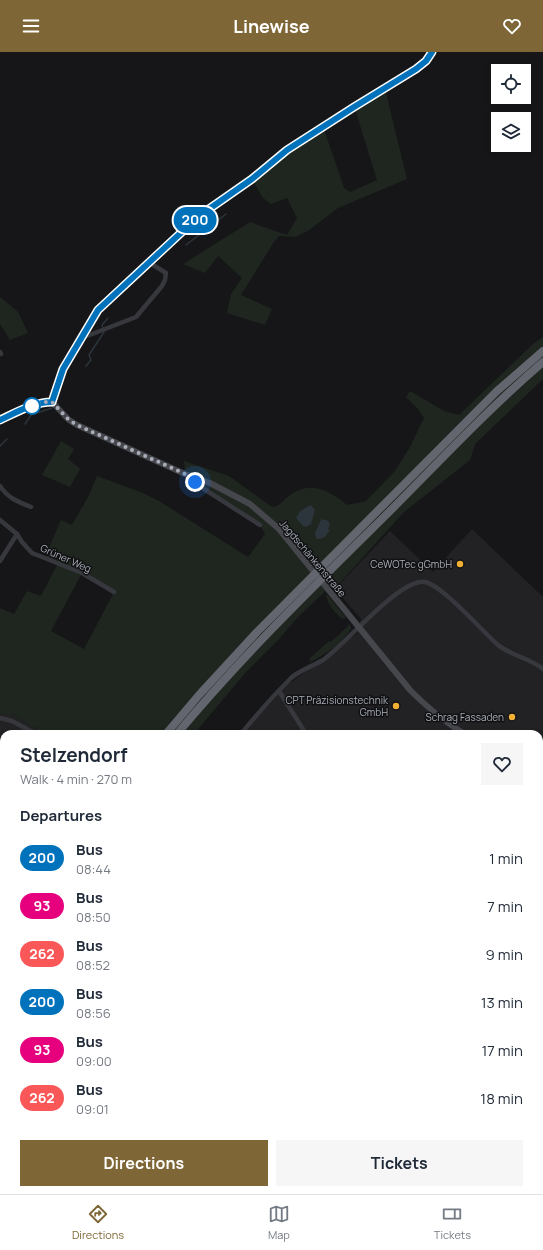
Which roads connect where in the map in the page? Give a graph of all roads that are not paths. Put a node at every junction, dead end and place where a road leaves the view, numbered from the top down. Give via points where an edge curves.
1 (432, 52) edge
2 (150, 263) junction
3 (81, 339) junction
4 (543, 351) edge
5 (543, 362) edge
6 (52, 402) junction
7 (0, 420) edge
8 (464, 430) junction
9 (185, 474) junction
10 (0, 486) edge
11 (31, 507) dead end
12 (0, 520) edge
13 (260, 525) dead end
14 (17, 534) junction
15 (0, 561) edge
16 (326, 569) junction
17 (309, 587) junction
18 (114, 592) dead end
19 (357, 627) junction
20 (543, 669) edge
21 (279, 691) junction
22 (0, 718) edge
23 (29, 730) edge
24 (169, 730) edge
25 (180, 730) edge
26 (244, 730) edge
27 (303, 730) edge
28 (459, 730) edge

1 - 2 main road via 416,69 287,150 252,179 199,216
2 - 3 main road via 98,310
2 - 3 street via 166,273 166,280 136,317
3 - 6 main road via 63,369
4 - 8 highway via 497,391
5 - 8 highway
6 - 7 main road via 25,409
6 - 9 main road, Jagdschänkenstraße via 77,425
8 - 16 highway via 455,445
8 - 16 highway via 449,439
9 - 13 street, Jagdschänkenstraße
9 - 19 main road, Jagdschänkenstraße via 250,504 279,529
10 - 11 street via 15,500
12 - 14 street, Grüner Weg
14 - 15 street
14 - 18 street, Grüner Weg via 32,553 82,573
16 - 17 highway
17 - 24 highway via 232,659
17 - 25 highway
19 - 20 street via 409,585 425,582 433,585 451,600 498,645
19 - 21 street via 323,660 293,676
19 - 28 main road, Jagdschänkenstraße via 410,690
21 - 26 street via 266,702
21 - 27 street
22 - 23 street

